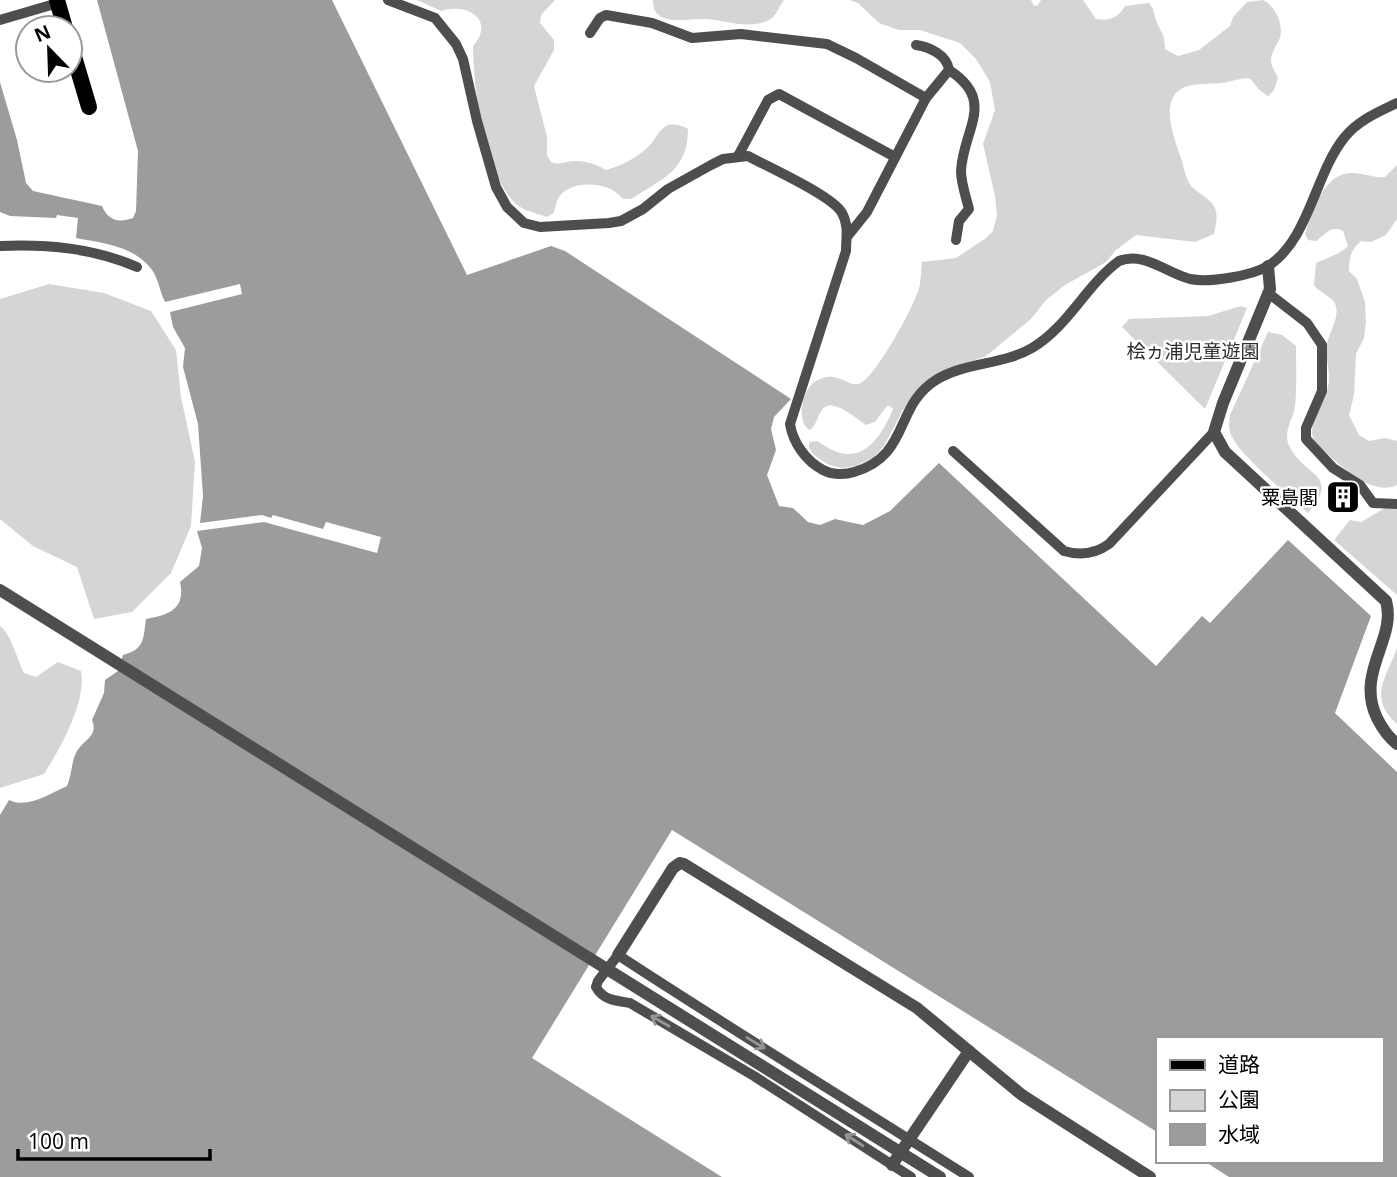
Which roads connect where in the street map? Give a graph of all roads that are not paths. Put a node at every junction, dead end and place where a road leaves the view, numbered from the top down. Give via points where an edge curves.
1 (388, 0) edge
2 (57, 1) edge
3 (0, 20) edge
4 (590, 33) dead end
5 (916, 45) dead end
6 (949, 70) junction
7 (82, 84) edge
8 (926, 98) junction
9 (1397, 103) edge
10 (89, 107) dead end
11 (738, 156) junction
12 (895, 157) junction
13 (847, 237) junction
14 (956, 240) dead end
15 (0, 246) edge
16 (1268, 265) junction
17 (137, 267) dead end
18 (1268, 293) junction
19 (1214, 432) junction
20 (954, 450) dead end
21 (1397, 504) edge
22 (0, 590) edge
23 (1397, 744) edge
24 (618, 955) junction
25 (969, 1051) junction
26 (910, 1139) junction
27 (892, 1165) junction
28 (911, 1177) edge
29 (940, 1177) edge
30 (969, 1177) edge
31 (1150, 1177) edge

1 - 11 street via 435,18 456,44 496,187 507,207 524,223 540,227 621,221 700,171
2 - 3 street
4 - 8 street via 606,15 652,23 692,38 741,34 827,44
5 - 6 street via 941,55
6 - 8 street
6 - 14 street via 970,90 976,108 961,172 969,209 959,221
7 - 10 main road
8 - 12 street
9 - 16 street via 1363,120 1344,137 1302,222 1284,251
11 - 12 street via 768,100 779,94
11 - 13 street via 748,156 831,202 844,216
12 - 13 street via 867,212
13 - 16 street via 790,424 805,455 817,467 839,474 881,460 897,441 914,402 937,379 1019,354 1044,340 1119,261 1143,259 1188,278 1206,280 1251,273
15 - 17 street via 67,246
16 - 18 street
18 - 19 street
18 - 21 street via 1307,323 1322,345 1322,391 1306,429 1307,439 1333,468 1360,485 1373,503
19 - 20 street via 1109,544 1088,554 1064,551
19 - 23 street via 1225,452 1386,601 1389,630 1373,670 1371,701 1383,729
22 - 29 street
24 - 25 street via 673,867 680,863 906,1001
24 -> 26 street
27 -> 24 street via 754,1076 630,1003 600,993 598,981
25 - 26 street
25 - 31 street via 1022,1095
26 - 27 street
26 - 30 street
27 - 28 street

